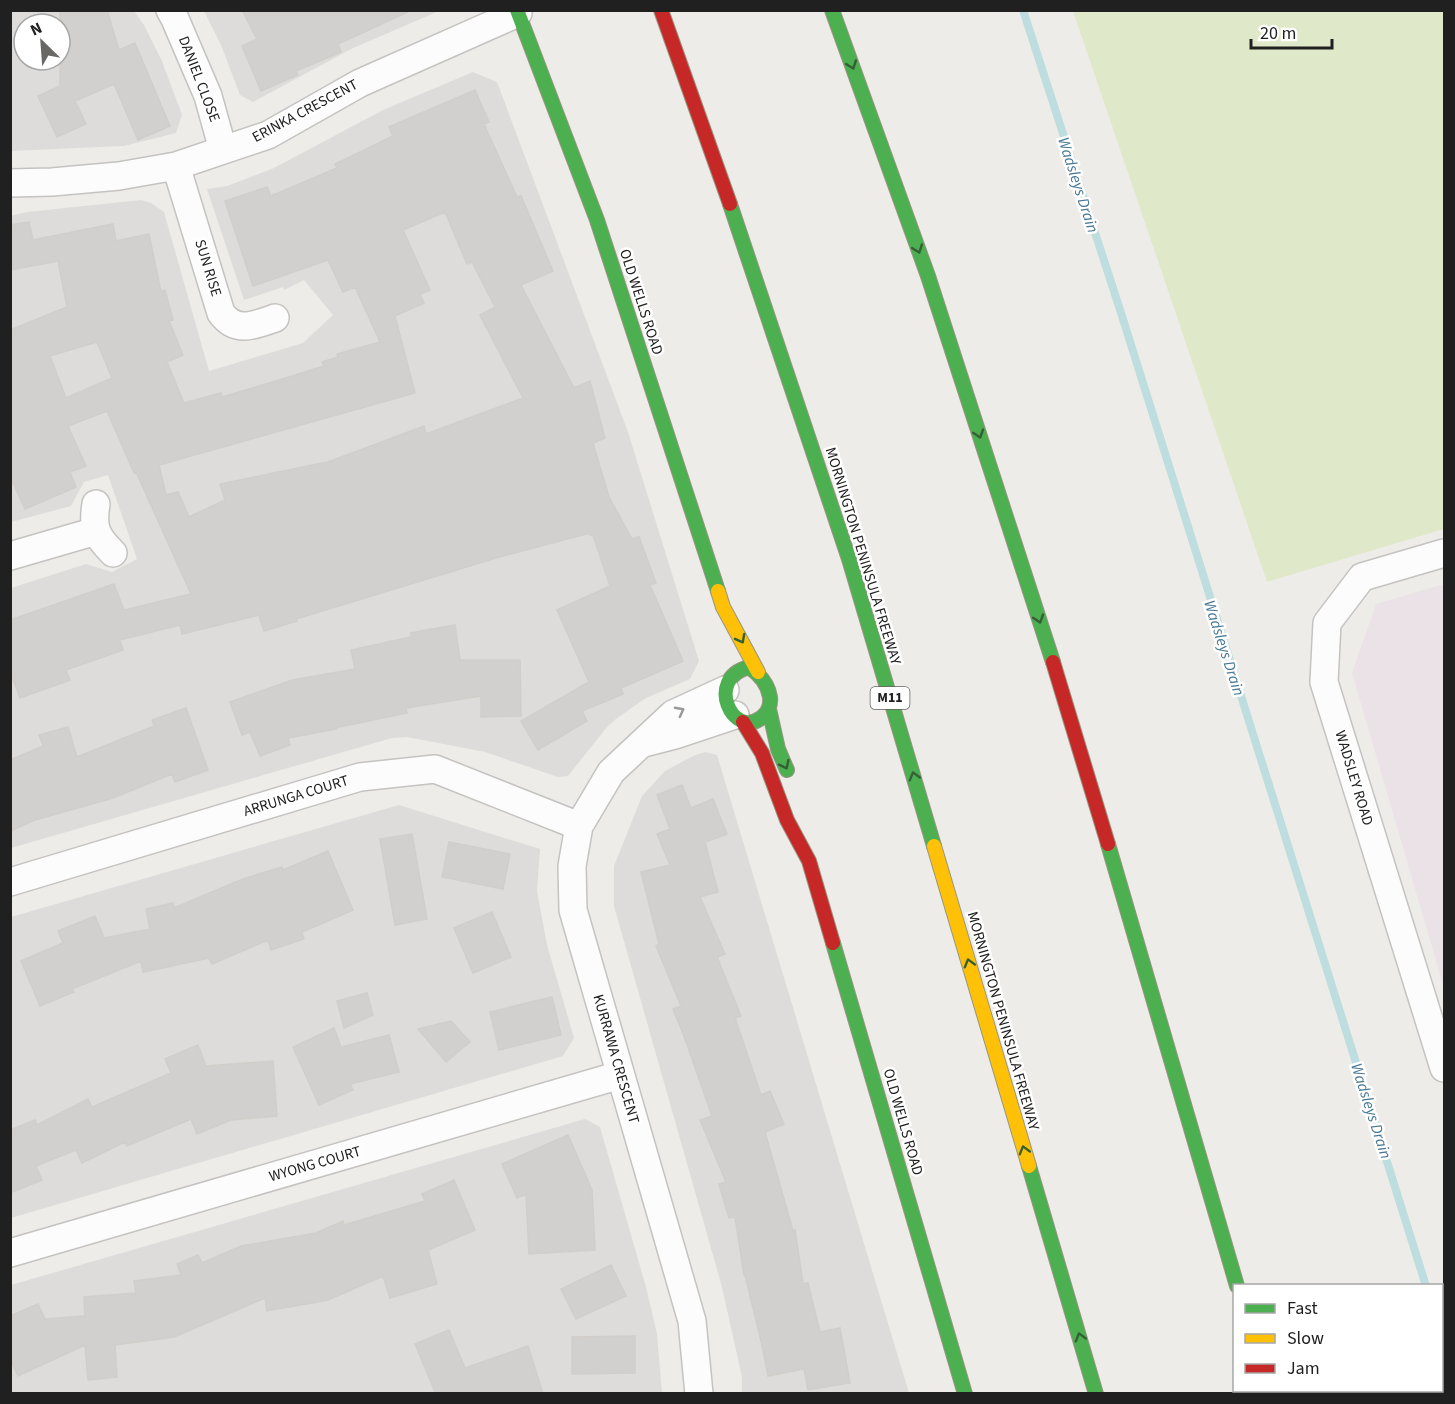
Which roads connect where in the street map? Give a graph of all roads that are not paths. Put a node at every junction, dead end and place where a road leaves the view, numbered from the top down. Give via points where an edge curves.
1 (170, 10) edge
2 (661, 10) edge
3 (832, 10) edge
4 (518, 12) edge
5 (224, 150) junction
6 (176, 166) junction
7 (10, 183) edge
8 (274, 318) dead end
9 (96, 504) dead end
10 (96, 531) junction
11 (113, 553) dead end
12 (1444, 553) edge
13 (10, 556) edge
14 (723, 607) junction
15 (724, 639) dead end
16 (726, 659) dead end
17 (759, 672) junction
18 (726, 685) junction
19 (769, 709) junction
20 (739, 719) junction
21 (643, 743) junction
22 (795, 783) dead end
23 (579, 826) junction
24 (807, 829) dead end
25 (809, 861) junction
26 (10, 882) edge
27 (1444, 1068) edge
28 (620, 1075) junction
29 (10, 1253) edge
30 (1236, 1284) edge
31 (699, 1394) edge
32 (965, 1394) edge
33 (1096, 1394) edge

1 - 5 street, DANIEL CLOSE via 208,96
33 -> 2 main road, MORNINGTON PENINSULA FREEWAY / M11 via 849,559 711,146
3 -> 30 main road via 927,274 1045,635
4 - 5 street, ERINKA CRESCENT via 360,82 267,135
4 - 14 main road, OLD WELLS ROAD via 597,220
5 - 6 street, ERINKA CRESCENT
6 - 7 street, ERINKA CRESCENT via 52,183
6 - 8 street, SUN RISE via 226,321 241,327
9 - 10 street
10 - 11 street
10 - 13 street
12 - 27 street, WADSLEY ROAD via 1362,577 1327,623 1324,682
14 - 15 main road, OLD WELLS ROAD
14 -> 17 main road, OLD WELLS ROAD
16 - 18 main road
17 - 18 main road via 740,668
17 - 19 main road via 770,697
18 - 20 main road via 727,702
21 -> 18 street, KURRAWA CRESCENT via 673,714
19 - 20 main road via 765,716 751,723
19 -> 22 main road via 784,764
20 - 21 street, KURRAWA CRESCENT
20 - 25 main road, OLD WELLS ROAD via 762,753 787,820
21 - 23 street, KURRAWA CRESCENT via 610,772
23 - 26 street, ARRUNGA COURT via 435,769 360,777
23 - 28 street, KURRAWA CRESCENT via 572,866 573,910
24 - 25 main road, OLD WELLS ROAD
25 - 32 main road, OLD WELLS ROAD
28 - 29 street, WYONG COURT
28 - 31 street, KURRAWA CRESCENT via 692,1321

